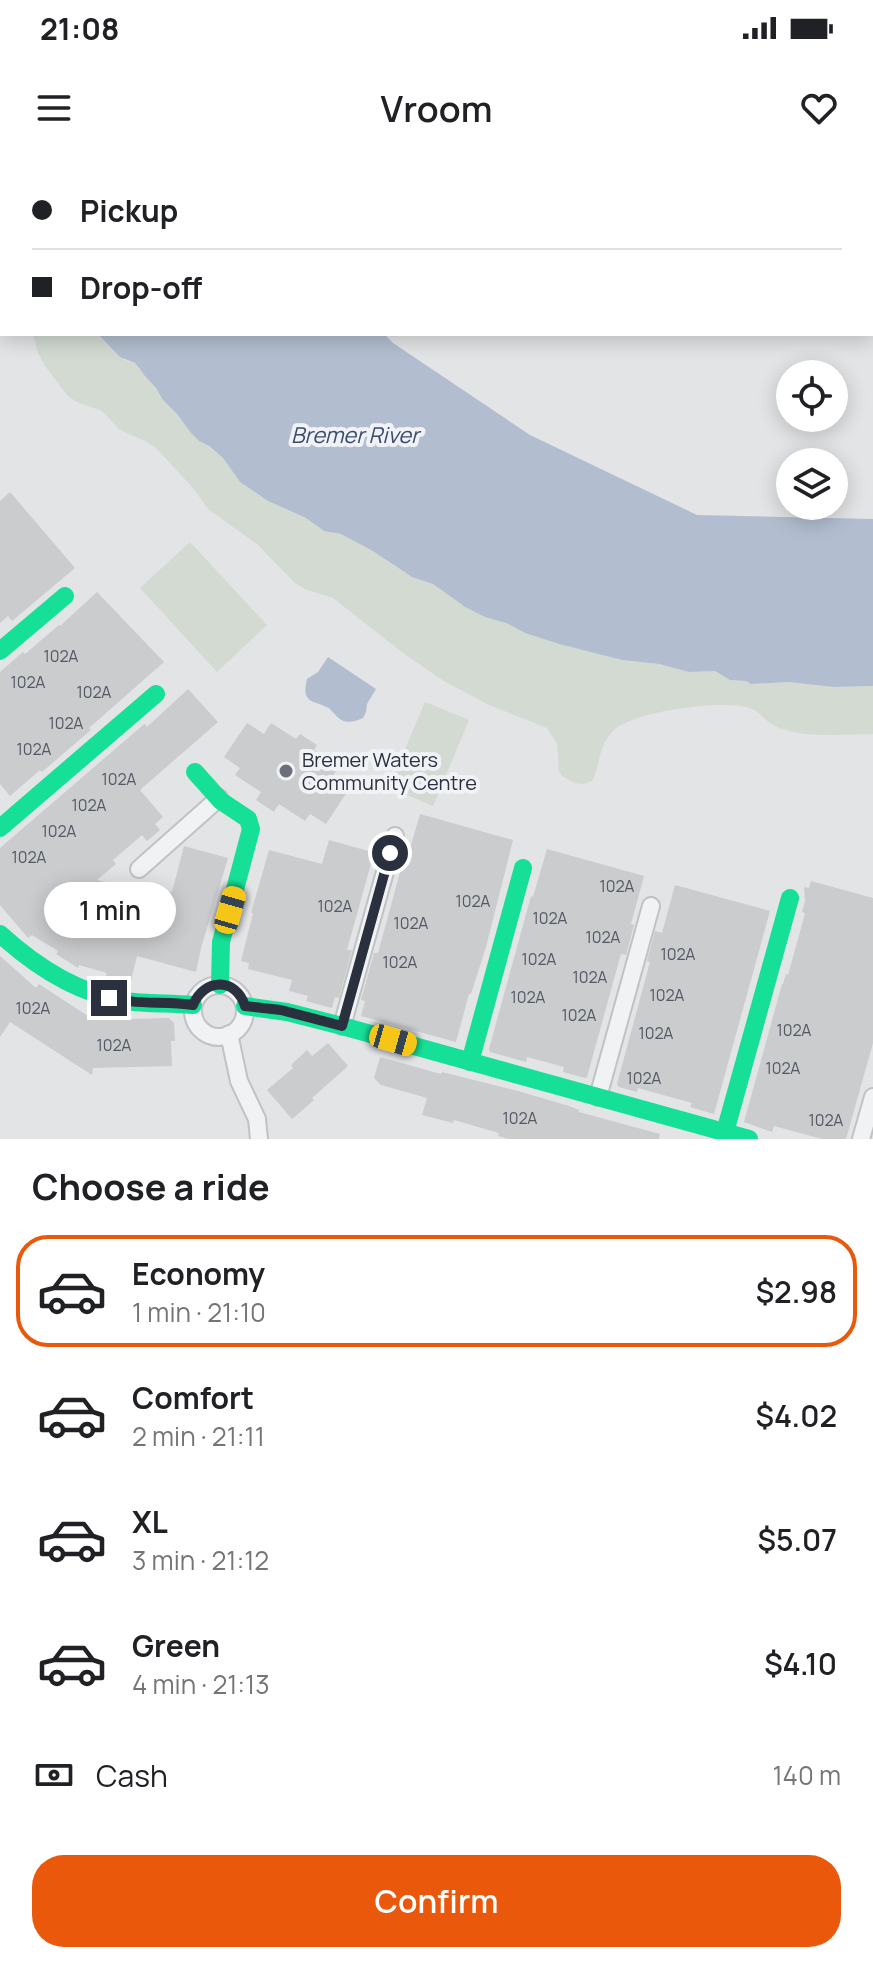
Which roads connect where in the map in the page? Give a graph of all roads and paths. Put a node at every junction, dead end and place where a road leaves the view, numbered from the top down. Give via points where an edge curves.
1 (65, 596) dead end
2 (0, 651) edge
3 (156, 694) dead end
4 (195, 772) dead end
5 (219, 798) junction
6 (0, 828) edge
7 (395, 836) dead end
8 (523, 868) dead end
9 (139, 869) dead end
10 (790, 898) dead end
11 (651, 906) dead end
12 (0, 934) edge
13 (220, 985) junction
14 (193, 1005) junction
15 (245, 1006) junction
16 (342, 1026) junction
17 (229, 1034) junction
18 (470, 1062) junction
19 (598, 1097) junction
20 (873, 1097) edge
21 (725, 1132) junction
22 (259, 1139) edge
23 (749, 1139) edge
24 (861, 1139) edge

1 - 2 street
3 - 6 street
4 - 5 street
5 - 9 street
5 - 13 street via 246,817 251,829 221,942
7 - 16 street
8 - 18 street
10 - 21 street
11 - 19 street
12 - 14 street via 28,958 91,993
13 - 14 street via 205,988
13 - 15 street via 235,990
14 - 17 street via 202,1030 217,1037
15 - 16 street
15 - 17 street via 242,1023
16 - 18 street
17 - 22 street
18 - 19 street
19 - 21 street
20 - 24 street
21 - 23 street

